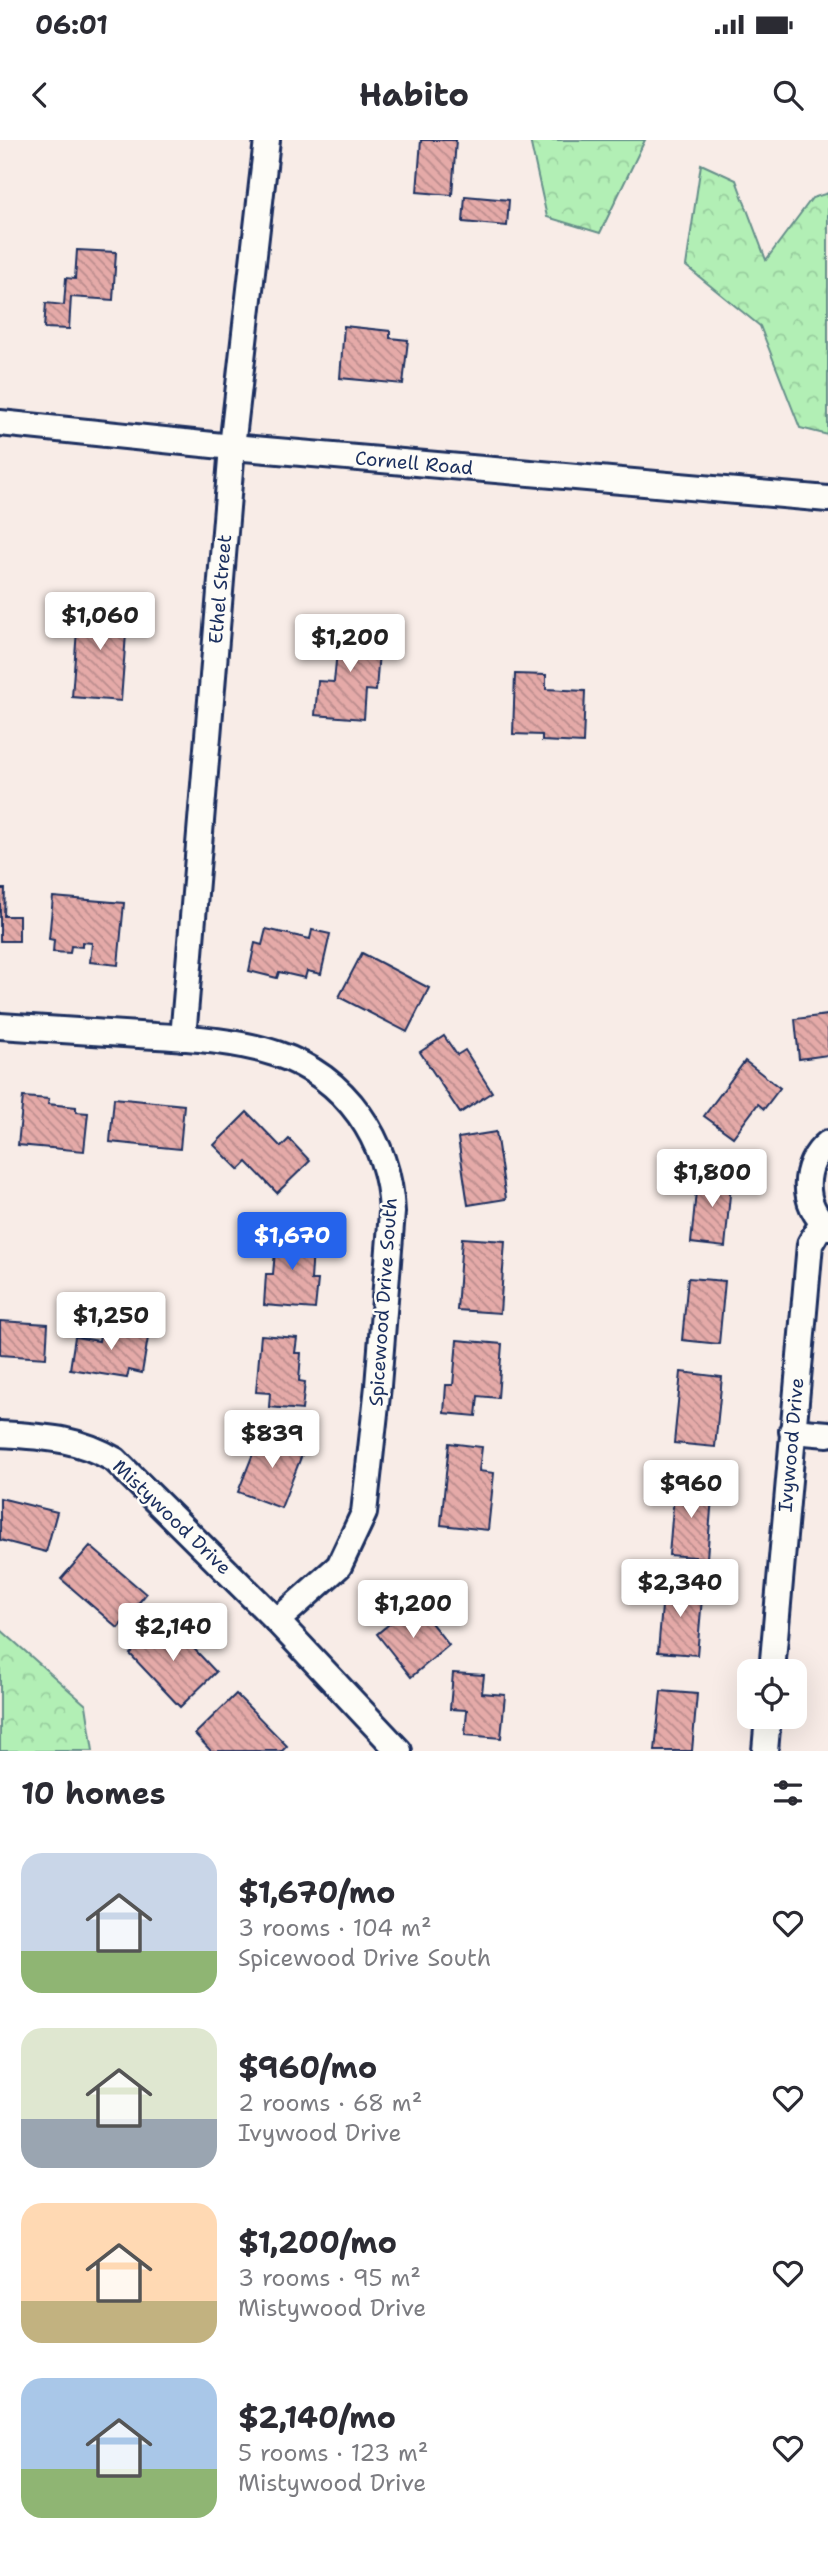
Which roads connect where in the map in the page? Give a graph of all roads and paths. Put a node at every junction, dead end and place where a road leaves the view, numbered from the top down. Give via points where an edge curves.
1 (267, 140) edge
2 (0, 423) edge
3 (232, 447) junction
4 (828, 499) edge
5 (0, 1026) edge
6 (183, 1038) junction
7 (828, 1143) edge
8 (825, 1225) edge
9 (792, 1431) junction
10 (0, 1434) edge
11 (828, 1434) edge
12 (277, 1621) junction
13 (773, 1659) edge
14 (767, 1729) edge
15 (399, 1751) edge
16 (765, 1751) edge

1 - 3 street, Ethel Street
2 - 3 street, Cornell Road
3 - 4 street, Cornell Road
3 - 6 street, Ethel Street
5 - 6 street, Spicewood Drive South
6 - 12 street, Spicewood Drive South via 275,1053 328,1081 367,1125 390,1186 391,1234 364,1513 339,1566
7 - 8 street, Ivywood Drive via 814,1157 807,1185 814,1212
8 - 9 street, Ivywood Drive via 810,1244
9 - 11 street
9 - 13 street, Ivywood Drive
10 - 12 street, Mistywood Drive via 71,1441 115,1460
12 - 15 street, Mistywood Drive
14 - 16 street

